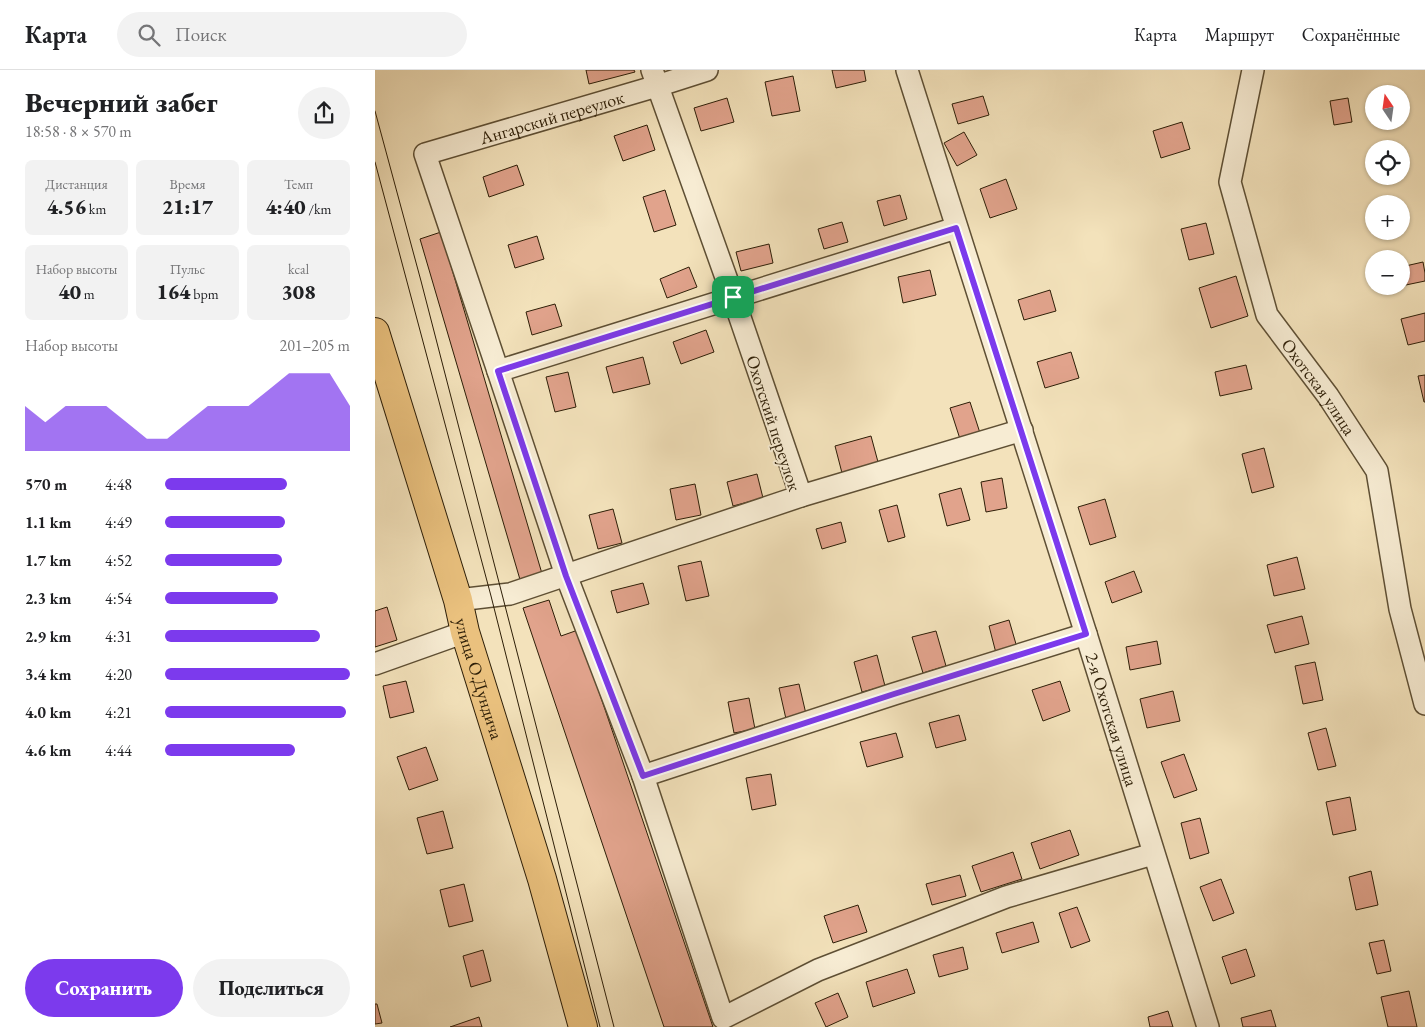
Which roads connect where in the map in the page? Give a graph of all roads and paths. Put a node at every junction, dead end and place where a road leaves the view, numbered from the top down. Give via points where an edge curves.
1 (707, 70) edge
2 (907, 70) edge
3 (1253, 70) edge
4 (654, 78) edge
5 (956, 228) junction
6 (733, 297) junction
7 (375, 332) edge
8 (498, 371) junction
9 (1022, 430) junction
10 (801, 496) junction
11 (566, 576) junction
12 (458, 600) junction
13 (465, 632) junction
14 (1086, 634) junction
15 (375, 664) edge
16 (1425, 704) edge
17 (643, 776) junction
18 (1153, 854) junction
19 (723, 1022) edge
20 (583, 1027) edge
21 (1208, 1027) edge

1 - 4 street, Ангарский переулок
2 - 5 street, 2-я Охотская улица
3 - 16 street, Охотская улица via 1231,182 1233,192 1267,315 1328,396 1377,471 1400,609
4 - 6 street, Охотский переулок
4 - 8 street, Ангарский переулок via 425,154
5 - 6 street
5 - 9 street, 2-я Охотская улица
6 - 8 street
6 - 10 street, Охотский переулок
7 - 12 main road, улица О.Дундича
8 - 11 street
9 - 10 street
9 - 14 street, 2-я Охотская улица
10 - 11 street, Охотский переулок
11 - 12 street, Охотский переулок via 510,594
11 - 17 street
12 - 13 main road, улица О.Дундича
13 - 15 street
13 - 20 main road, улица О.Дундича
14 - 17 street
14 - 18 street, 2-я Охотская улица
17 - 19 street
18 - 19 street via 1006,897 818,970
18 - 21 street, 2-я Охотская улица

